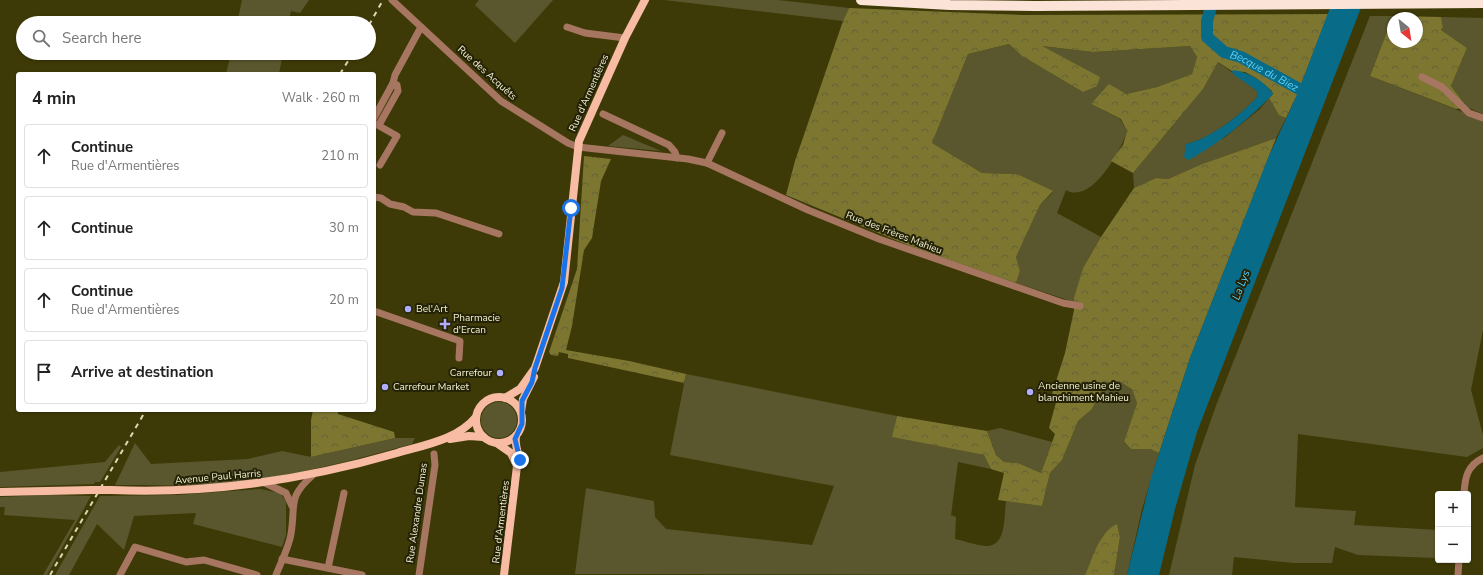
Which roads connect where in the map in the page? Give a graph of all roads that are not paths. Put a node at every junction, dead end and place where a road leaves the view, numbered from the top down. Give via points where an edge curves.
1 (392, 0) edge
2 (641, 0) edge
3 (645, 0) edge
4 (861, 0) edge
5 (1483, 3) edge
6 (635, 17) junction
7 (421, 27) junction
8 (567, 27) dead end
9 (625, 38) junction
10 (1422, 77) dead end
11 (393, 83) junction
12 (376, 114) edge
13 (603, 114) dead end
14 (1483, 118) edge
15 (376, 124) edge
16 (722, 132) dead end
17 (578, 147) junction
18 (677, 158) junction
19 (706, 163) junction
20 (380, 165) dead end
21 (376, 197) edge
22 (499, 234) dead end
23 (1080, 306) dead end
24 (376, 312) edge
25 (459, 358) dead end
26 (535, 368) junction
27 (505, 398) junction
28 (521, 412) junction
29 (476, 416) junction
30 (516, 436) junction
31 (483, 437) junction
32 (433, 443) junction
33 (498, 444) junction
34 (434, 454) dead end
35 (1483, 458) edge
36 (517, 472) junction
37 (313, 475) junction
38 (265, 483) junction
39 (1464, 491) edge
40 (0, 492) edge
41 (344, 493) dead end
42 (292, 508) junction
43 (282, 559) junction
44 (1459, 563) edge
45 (328, 568) junction
46 (120, 575) edge
47 (257, 575) edge
48 (276, 575) edge
49 (362, 575) edge
50 (419, 575) edge
51 (504, 575) edge
52 (1458, 575) edge

1 - 7 street, Rue des Acquêts
2 - 6 main road, Rue d'Armentières
3 - 6 main road, Rue d'Armentières
4 - 5 highway via 987,6
6 - 9 main road, Rue d'Armentières
7 - 11 street
7 - 17 street, Rue des Acquêts via 501,101
8 - 9 street via 585,33
9 - 17 main road, Rue d'Armentières via 583,129
10 - 14 street via 1442,87 1469,113
11 - 12 street
11 - 15 street via 399,90
13 - 18 street via 669,145 676,152
15 - 20 street via 397,136
16 - 19 street
17 - 18 street, Rue des Frères Mahieu
17 - 26 main road, Rue d'Armentières via 564,282
18 - 19 street, Rue des Frères Mahieu
19 - 23 street, Rue des Frères Mahieu via 808,210 903,248 1064,303
21 - 22 street via 412,212 436,213
24 - 25 street via 460,341
26 - 27 main road, Rue d'Armentières via 520,389
26 - 28 main road, Rue d'Armentières via 532,382 522,401
27 - 28 main road via 516,404
27 - 29 main road via 494,397 486,400 479,407
28 - 30 main road via 522,424
29 - 31 main road via 476,426
29 - 32 main road, Avenue Paul Harris via 464,429
30 - 33 main road
30 - 36 main road, Rue d'Armentières via 515,443 520,460
31 - 32 main road, Avenue Paul Harris via 468,436
31 - 33 main road
32 - 37 main road, Avenue Paul Harris
33 - 36 main road, Rue d'Armentières via 512,455
34 - 50 street, Rue Alexandre Dumas via 435,466
35 - 39 street via 1467,472
36 - 51 main road, Rue d'Armentières
37 - 38 main road, Avenue Paul Harris
37 - 42 street via 298,490
38 - 40 main road, Avenue Paul Harris, bridge via 180,490
38 - 42 street via 286,493
41 - 45 street
42 - 43 street via 292,533
43 - 45 street
43 - 48 street
44 - 52 street
45 - 49 street
46 - 47 street via 135,547 186,562 204,560

